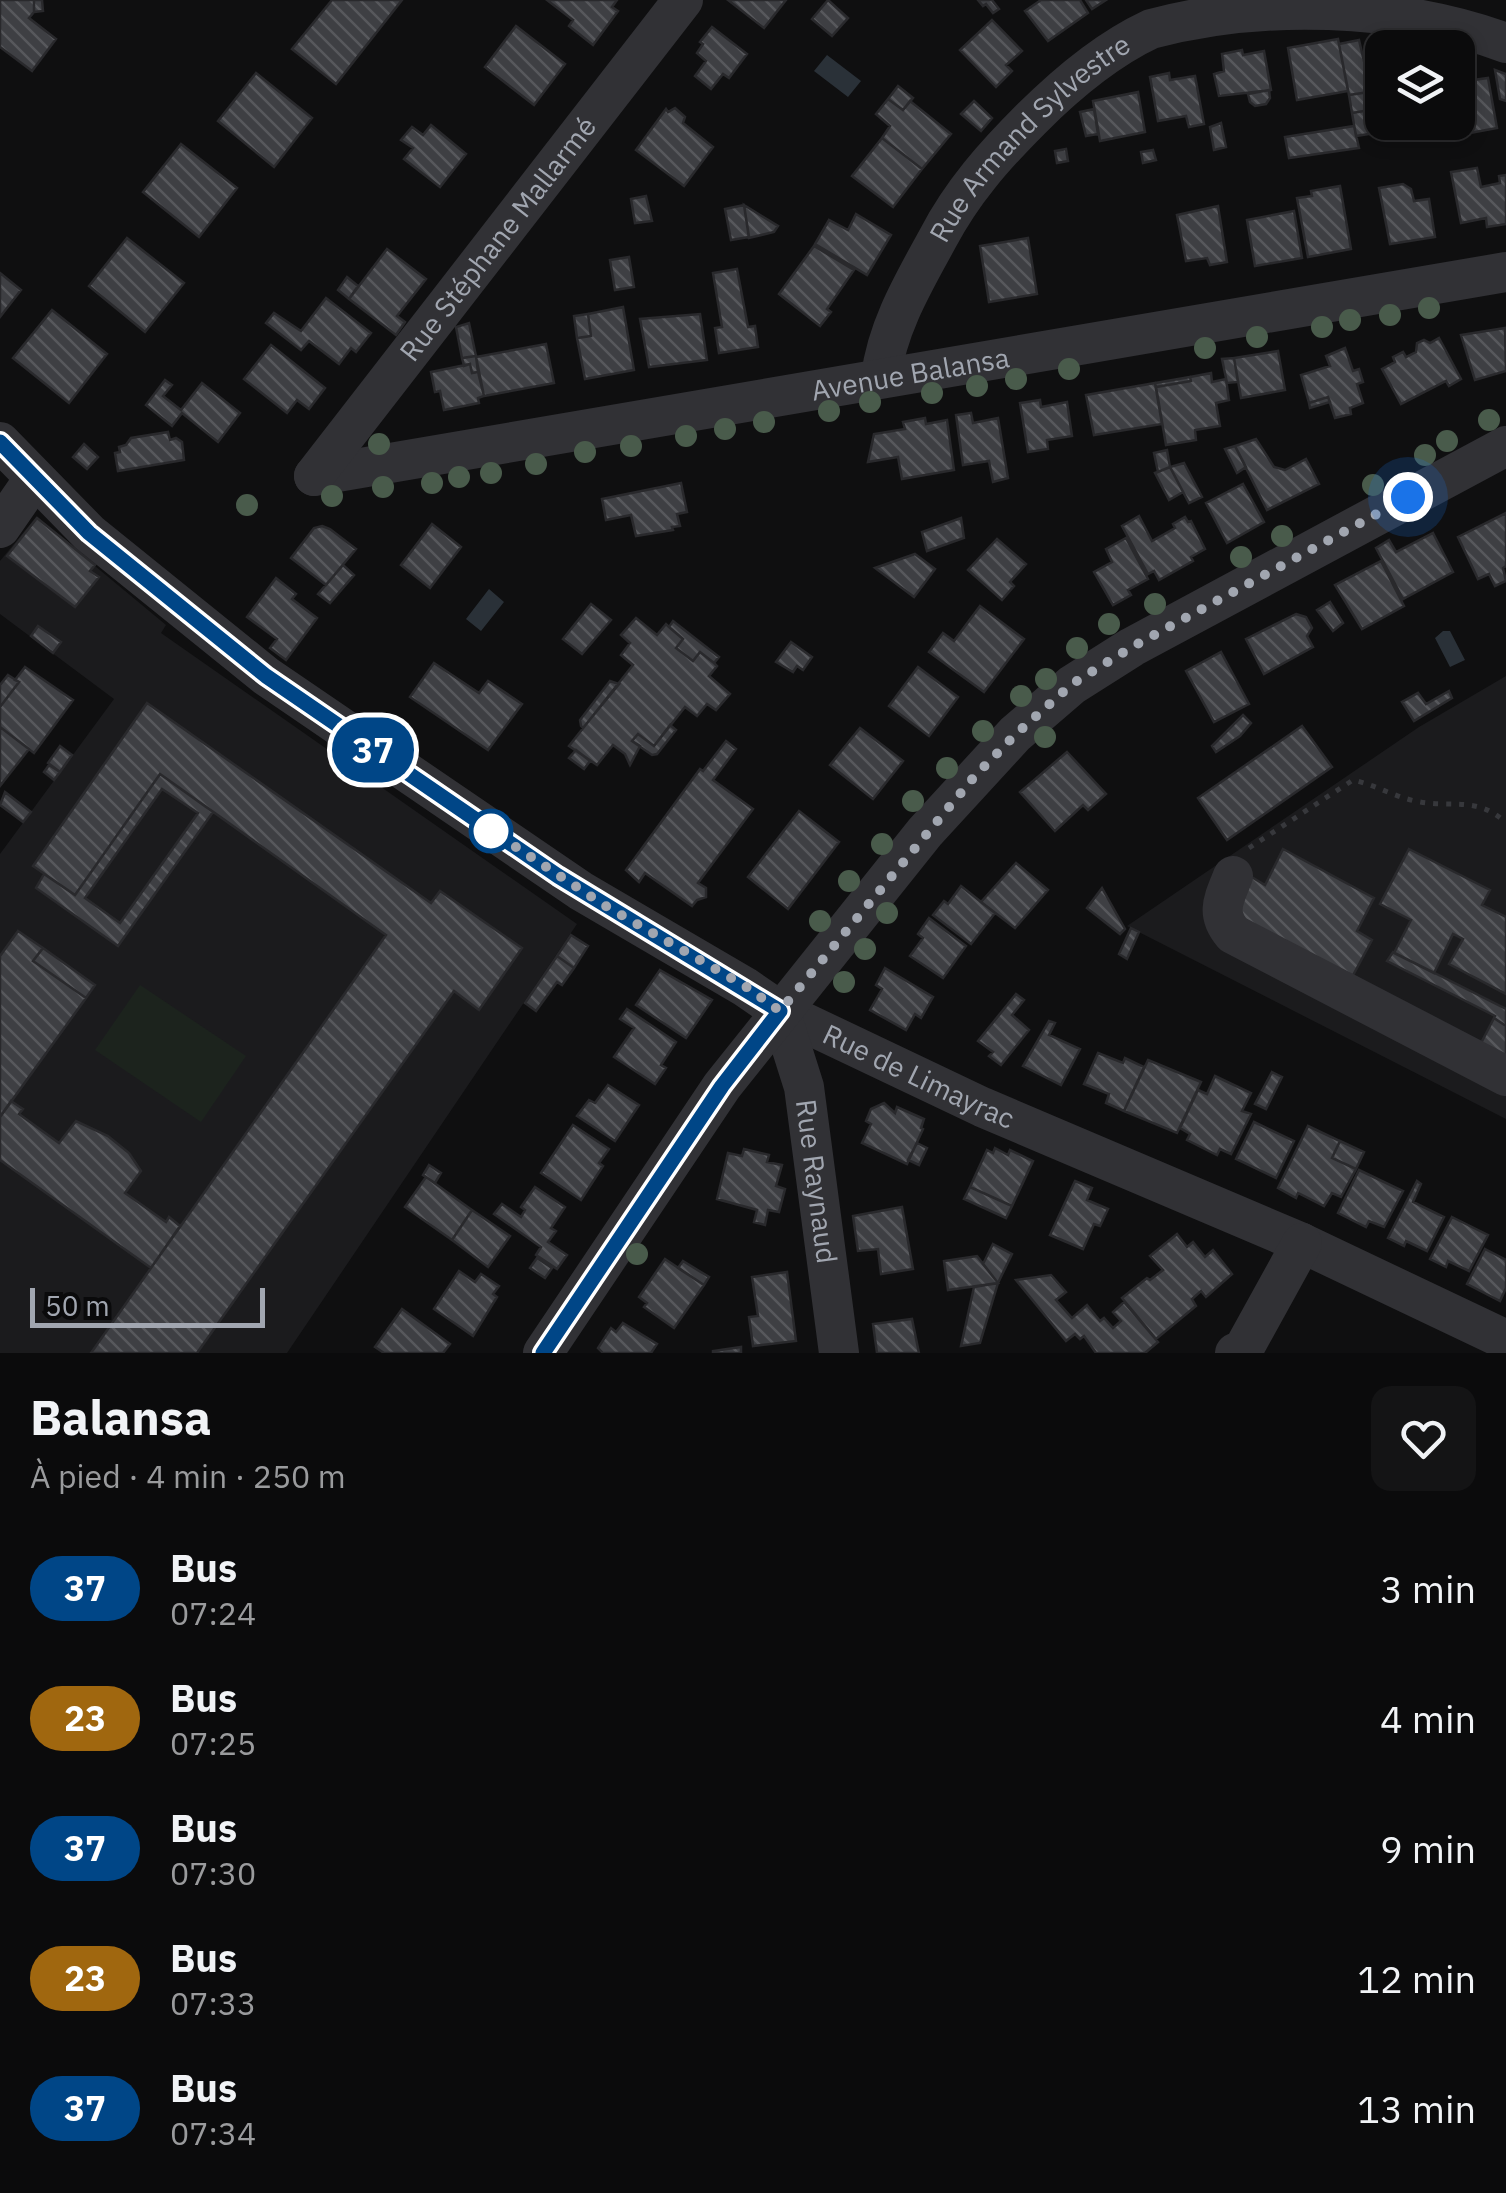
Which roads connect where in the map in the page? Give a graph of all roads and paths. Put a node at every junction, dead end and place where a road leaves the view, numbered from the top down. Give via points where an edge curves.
1 (683, 0) edge
2 (1506, 43) edge
3 (1506, 272) edge
4 (881, 377) junction
5 (0, 442) edge
6 (1506, 446) edge
7 (314, 476) joint
8 (34, 479) junction
9 (0, 528) edge
10 (1506, 822) edge
11 (1233, 876) joint
12 (780, 1011) junction
13 (1506, 1076) edge
14 (1302, 1243) junction
15 (1501, 1328) edge
16 (1240, 1352) edge
17 (543, 1353) edge
18 (839, 1353) edge

1 - 7 street, Rue Stéphane Mallarmé
2 - 4 street, Rue Armand Sylvestre via 1415,16 1329,2 1260,2 1152,28 1064,86 957,201 896,320
3 - 4 street, Avenue Balansa
4 - 7 street, Avenue Balansa
5 - 8 street, Rue de Limayrac
6 - 12 street via 1072,684 974,777
8 - 9 street
8 - 12 street, Rue de Limayrac via 89,533 266,676 568,882
10 - 11 path via 1478,804 1425,803 1354,780 1243,851
11 - 13 street via 1220,907 1233,934
12 - 14 street, Rue de Limayrac
12 - 17 street
12 - 18 street, Rue Raynaud via 804,1087
14 - 15 street, Rue de Limayrac
14 - 16 street

